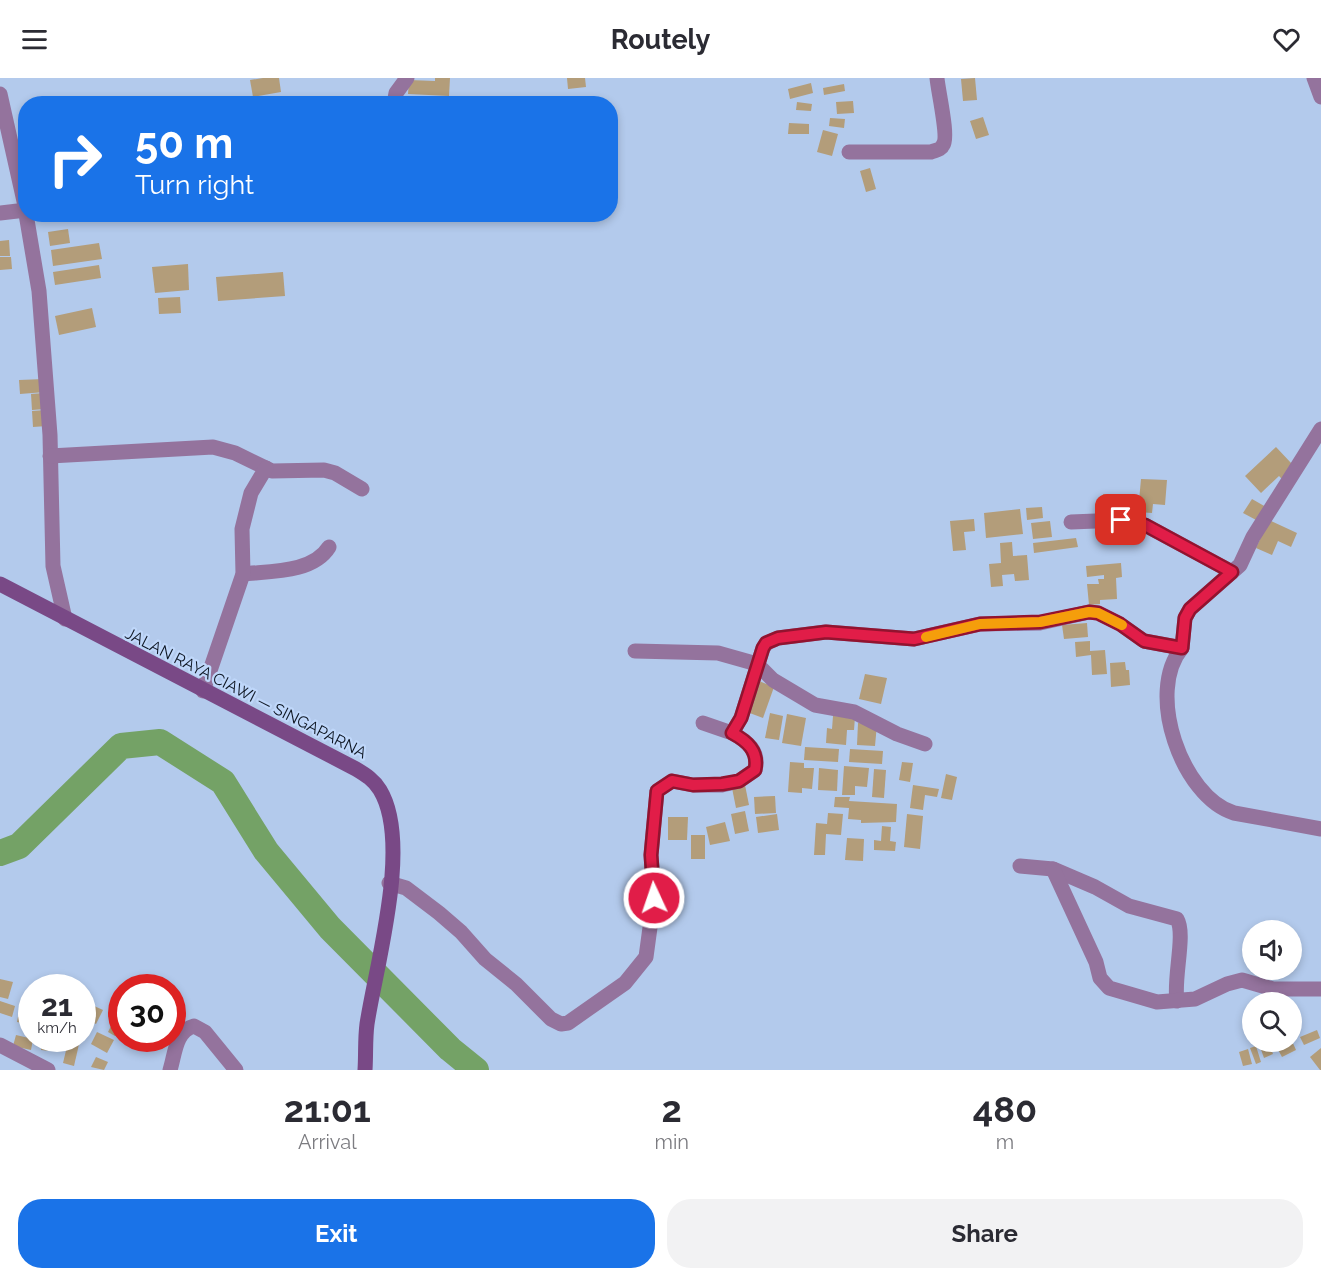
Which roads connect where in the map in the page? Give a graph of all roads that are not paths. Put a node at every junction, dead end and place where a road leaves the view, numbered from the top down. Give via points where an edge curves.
1 (407, 78) edge
2 (937, 78) edge
3 (1314, 78) edge
4 (0, 94) edge
5 (395, 96) edge
6 (1321, 97) edge
7 (849, 152) dead end
8 (18, 176) edge
9 (18, 212) edge
10 (0, 213) edge
11 (28, 222) edge
12 (1321, 429) edge
13 (50, 456) junction
14 (266, 468) junction
15 (362, 489) dead end
16 (1071, 522) dead end
17 (328, 547) dead end
18 (1232, 572) junction
19 (243, 574) junction
20 (0, 584) edge
21 (65, 619) junction
22 (1182, 648) junction
23 (635, 651) dead end
24 (757, 664) junction
25 (203, 691) junction
26 (703, 723) dead end
27 (732, 733) junction
28 (925, 744) dead end
29 (1321, 829) edge
30 (1020, 866) dead end
31 (1053, 869) junction
32 (389, 883) junction
33 (1321, 989) edge
34 (1177, 1001) junction
35 (0, 1045) edge
36 (48, 1070) edge
37 (170, 1070) edge
38 (236, 1070) edge
39 (365, 1070) edge

1 - 5 street
2 - 7 street via 945,135 941,148 931,152
3 - 6 street
4 - 8 street
9 - 10 street
11 - 13 street via 39,291
12 - 18 street via 1253,537 1246,556
13 - 14 street via 213,447
13 - 21 street via 53,566
14 - 15 street via 324,470
14 - 19 street via 251,493 242,529
16 - 18 street via 1121,520 1145,525
17 - 19 street via 317,559 293,568
18 - 22 street via 1190,609 1185,618
19 - 25 street
20 - 21 main road, JALAN RAYA CIAWI — SINGAPARNA
21 - 25 main road, JALAN RAYA CIAWI — SINGAPARNA
22 - 24 street via 1144,641 1120,624 1089,612 1040,622 980,624 914,639 826,632 778,638 766,643
22 - 29 street via 1169,669 1166,708 1181,753 1206,797 1234,813
23 - 24 street via 717,653
24 - 27 street via 741,718
24 - 28 street via 773,680 815,705 854,712
25 - 32 main road, JALAN RAYA CIAWI — SINGAPARNA via 373,780 389,815
26 - 27 street
27 - 32 street via 753,749 755,770 739,781 693,785 672,781 657,791 651,855 654,898 646,957 625,983 568,1023 551,1019 430,905 406,888
30 - 31 street
31 - 34 street via 1104,984 1157,1002
31 - 34 street via 1129,906 1177,919
32 - 39 main road, JALAN RAYA CIAWI — SINGAPARNA via 383,945 367,1026
33 - 34 street via 1273,989 1242,980 1195,999
35 - 36 street
37 - 38 street via 179,1037 194,1026 205,1032

